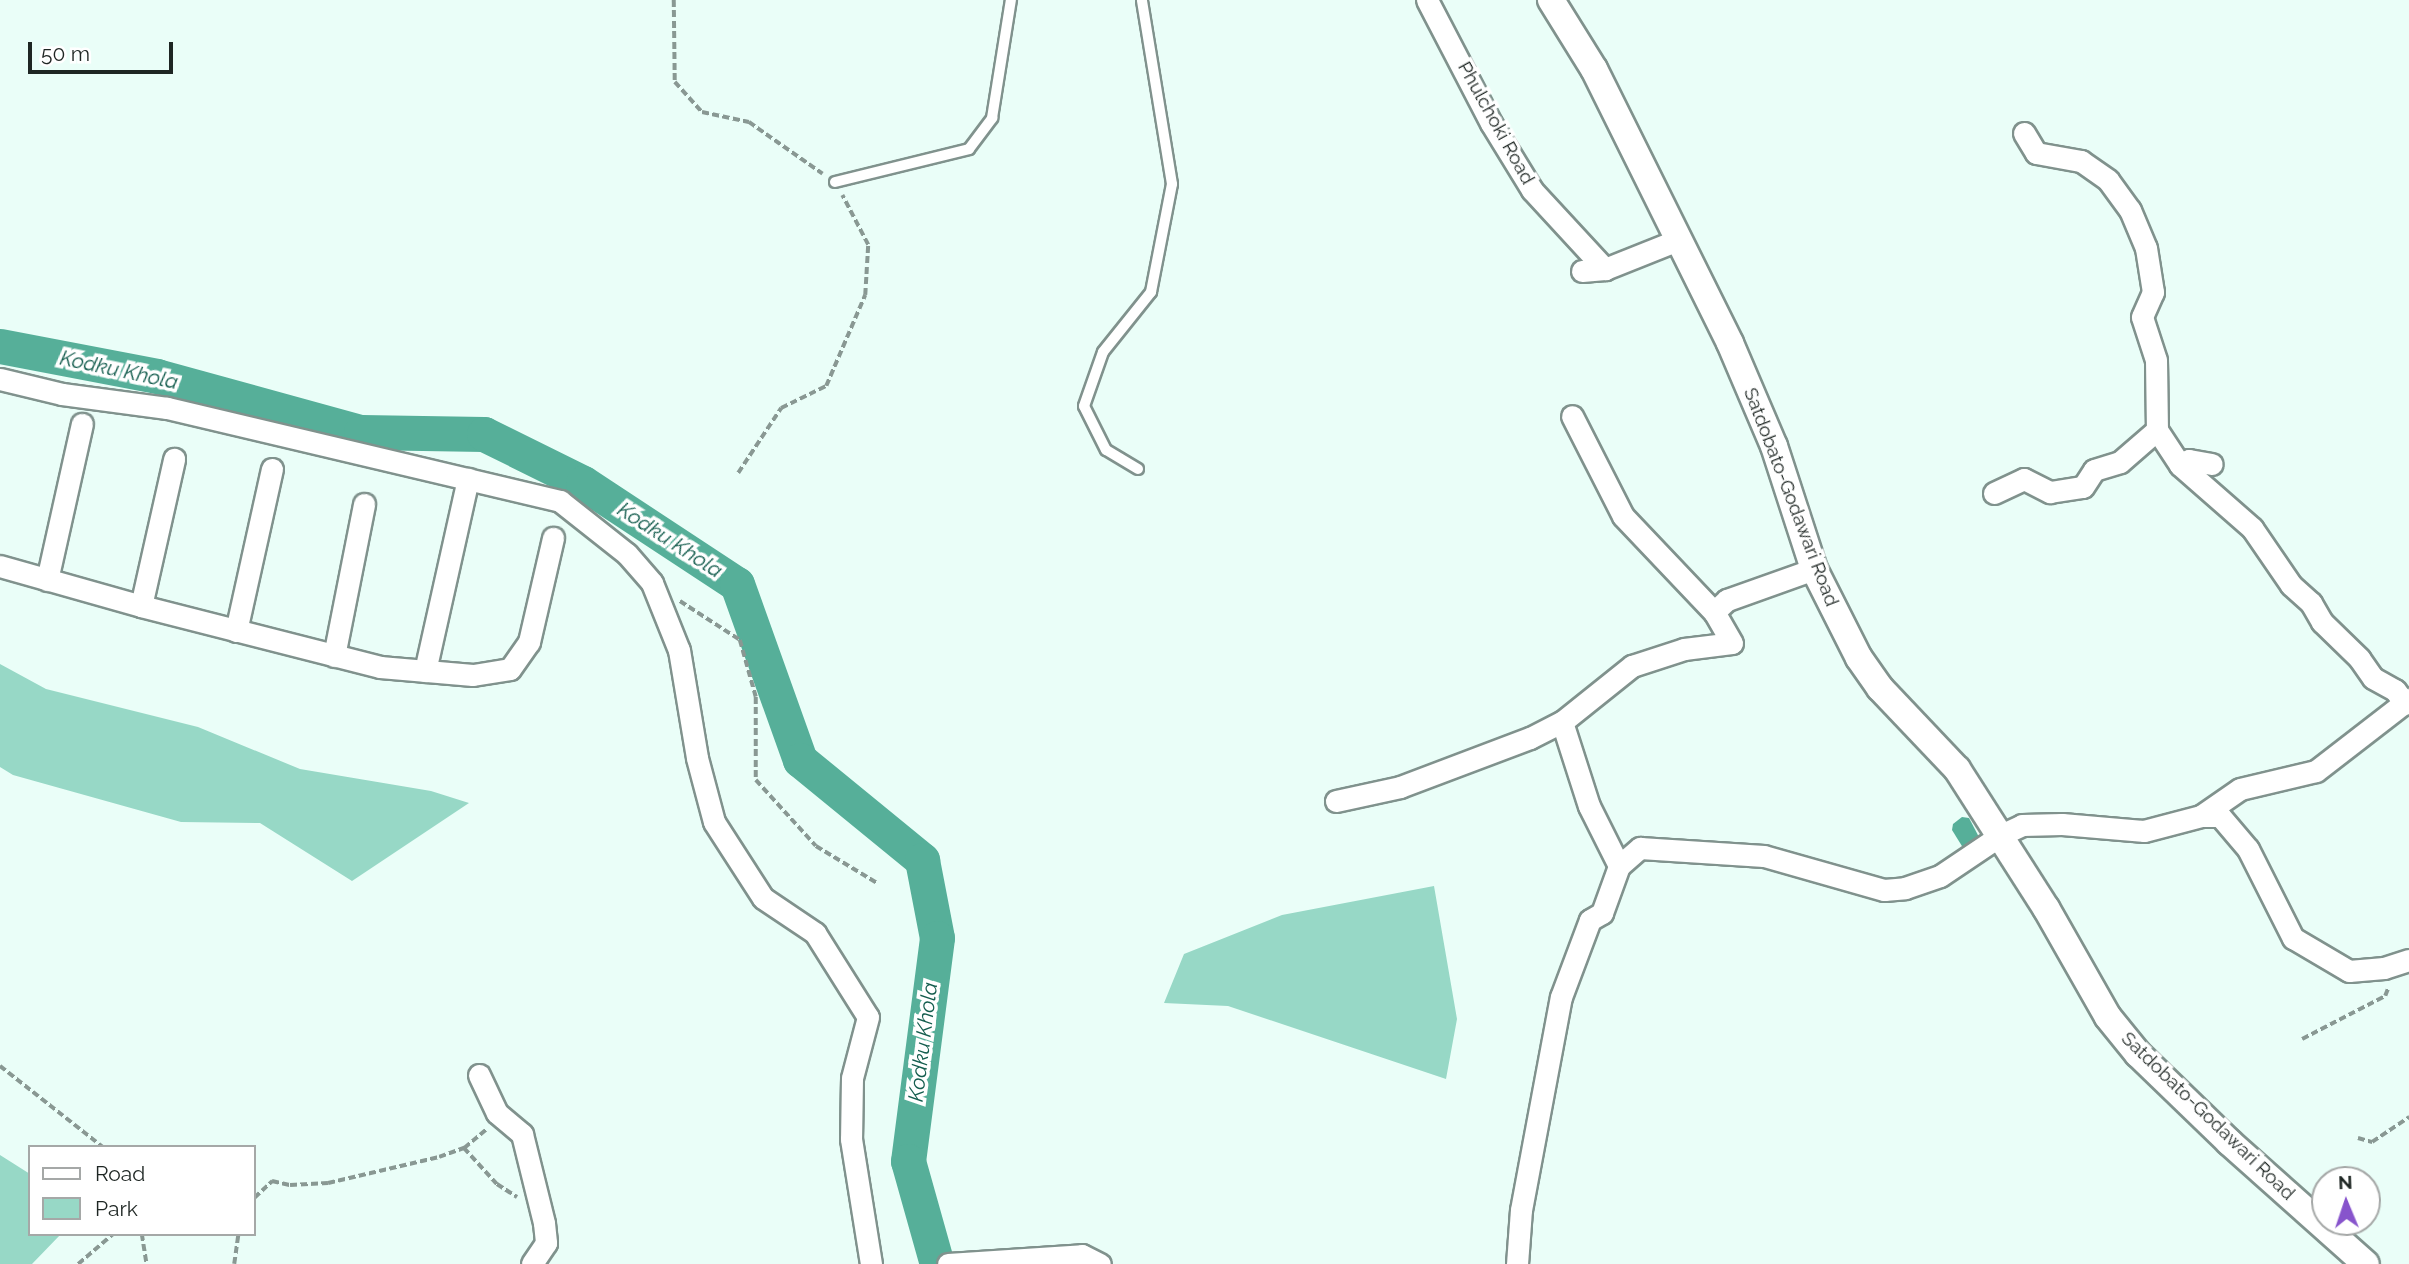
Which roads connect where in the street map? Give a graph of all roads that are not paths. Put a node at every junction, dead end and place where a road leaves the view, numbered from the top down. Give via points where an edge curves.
1 (1011, 0) edge
2 (1142, 0) edge
3 (1427, 0) edge
4 (1551, 0) edge
5 (2024, 133) dead end
6 (835, 182) road end
7 (1680, 239) junction
8 (1605, 269) junction
9 (1582, 271) dead end
10 (0, 379) edge
11 (1572, 416) dead end
12 (82, 424) dead end
13 (2157, 430) junction
14 (174, 459) dead end
15 (2212, 464) dead end
16 (2180, 466) junction
17 (1138, 468) dead end
18 (272, 469) dead end
19 (468, 479) junction
20 (1994, 494) dead end
21 (364, 504) dead end
22 (553, 538) dead end
23 (0, 566) edge
24 (1814, 569) junction
25 (47, 580) junction
26 (141, 607) junction
27 (1714, 612) junction
28 (236, 631) junction
29 (334, 656) junction
30 (425, 671) junction
31 (2407, 701) edge
32 (1562, 722) junction
33 (1336, 801) dead end
34 (2201, 816) junction
35 (2001, 835) junction
36 (1619, 866) junction
37 (2409, 960) edge
38 (479, 1075) dead end
39 (531, 1264) edge
40 (871, 1264) edge
41 (948, 1264) edge
42 (1100, 1264) edge
43 (1517, 1264) edge
44 (2366, 1264) edge

1 - 6 lane via 992,118 969,149
2 - 17 lane via 1172,184 1151,292 1103,352 1084,406 1106,450
3 - 8 street, Phulchoki Road via 1532,190
4 - 7 street, Satdobato-Godawari Road via 1594,69
5 - 13 street via 2036,153 2081,160 2108,180 2130,210 2146,248 2153,292 2142,317 2156,360
7 - 8 street
7 - 24 street, Satdobato-Godawari Road via 1774,446
8 - 9 street
10 - 19 street via 62,394 167,408
11 - 27 street via 1623,516
12 - 25 street
13 - 16 street
13 - 20 street via 2120,461 2094,470 2083,487 2050,492 2024,479
14 - 26 street
15 - 16 street via 2189,460
16 - 31 street via 2252,528 2291,585 2372,678
18 - 28 street
19 - 30 street
19 - 40 street via 560,501 627,554 652,583 679,650 697,758 714,821 763,898 816,933 868,1017 852,1078 851,1139
21 - 29 street
22 - 30 street via 529,642 510,668 473,675
23 - 25 street
24 - 27 street via 1727,600
24 - 35 street, Satdobato-Godawari Road via 1873,678 1957,769
25 - 26 street
26 - 28 street
27 - 32 street via 1732,643 1684,649 1632,666
28 - 29 street
29 - 30 street
31 - 34 street via 2316,771 2240,789
32 - 33 street via 1400,787
32 - 36 street via 1589,806
34 - 35 street via 2144,831 2022,825
34 - 37 street via 2220,816 2248,849 2294,938 2349,971
35 - 36 street via 1940,876 1884,890 1764,856 1640,848
35 - 44 street, Satdobato-Godawari Road via 2108,1017 2138,1054
36 - 43 street via 1602,913 1590,920 1561,997 1521,1210
38 - 39 street via 497,1113 522,1134 546,1243
41 - 42 street via 1082,1255

